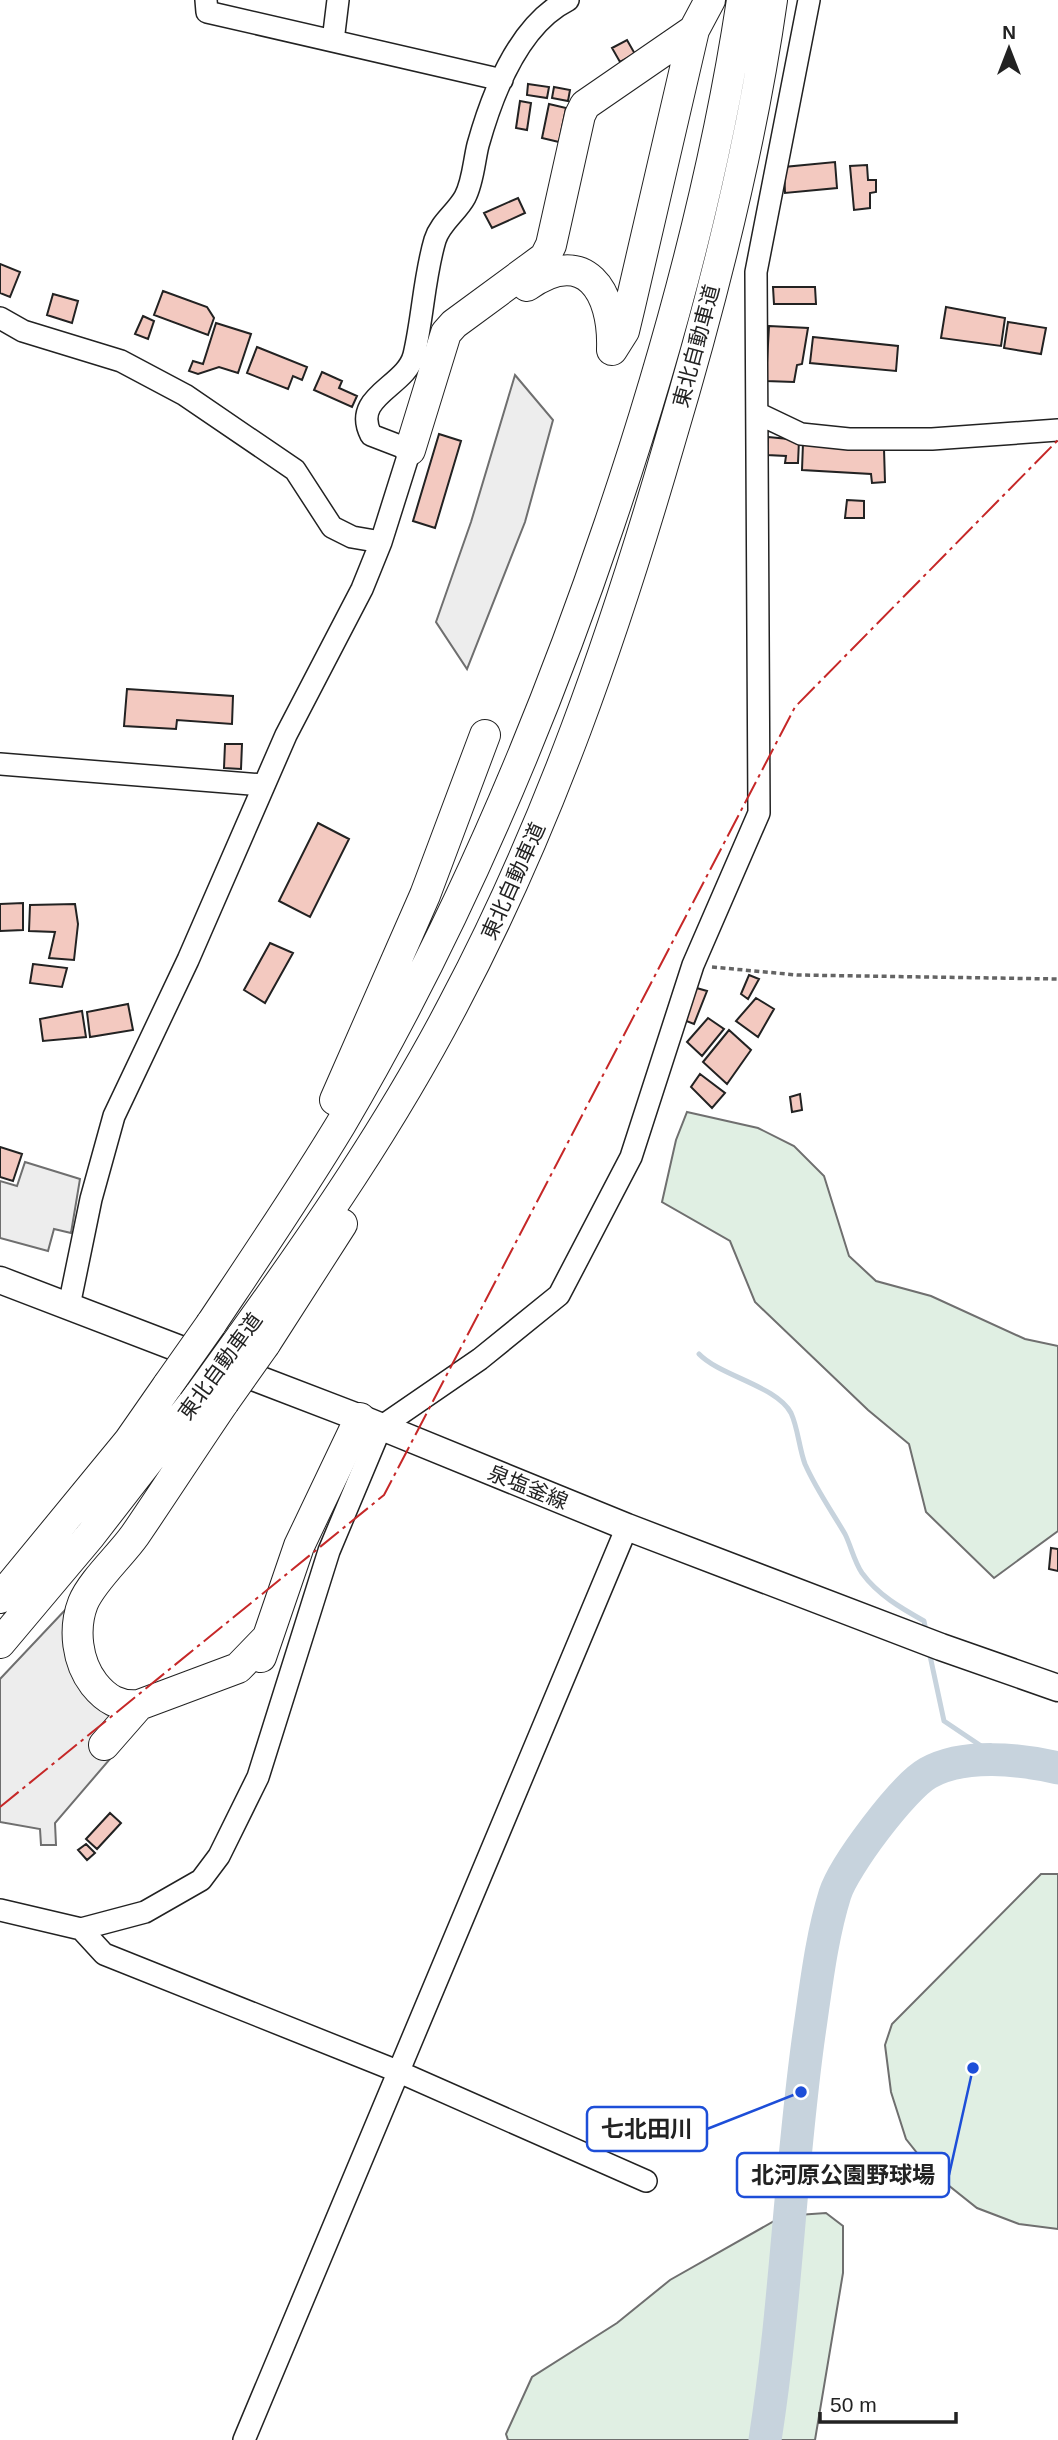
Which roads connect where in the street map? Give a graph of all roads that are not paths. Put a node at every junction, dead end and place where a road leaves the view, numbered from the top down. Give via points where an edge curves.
1 (206, 0) edge
2 (338, 0) edge
3 (568, 0) edge
4 (710, 0) edge
5 (742, 0) edge
6 (772, 0) edge
7 (808, 0) edge
8 (694, 30) junction
9 (333, 41) junction
10 (502, 80) junction
11 (0, 318) edge
12 (437, 369) junction
13 (757, 413) junction
14 (1058, 430) edge
15 (410, 450) junction
16 (381, 542) junction
17 (485, 735) dead end
18 (0, 764) edge
19 (263, 785) junction
20 (260, 1251) junction
21 (0, 1280) edge
22 (69, 1306) junction
23 (212, 1398) junction
24 (371, 1423) junction
25 (627, 1527) junction
26 (0, 1598) edge
27 (0, 1643) edge
28 (1058, 1688) edge
29 (137, 1715) junction
30 (104, 1745) dead end
31 (0, 1910) edge
32 (81, 1929) junction
33 (397, 2071) junction
34 (646, 2181) dead end
35 (244, 2440) edge

1 - 9 street via 207,12
2 - 9 street
3 - 10 street via 528,37
4 - 8 highway
5 - 20 highway, 東北自動車道 via 696,231 662,365 566,650 520,763 418,981 340,1125
6 - 23 highway, 東北自動車道, bridge via 693,365 601,665 534,838 499,915 406,1088 253,1341
7 - 13 street via 756,272
8 - 12 highway via 585,105 545,257 454,324 446,333
8 - 12 highway via 631,306 612,350 610,314 597,284 586,275 555,271 520,291 461,337
9 - 10 street
10 - 15 street via 484,125 466,195 436,235 409,369 375,398 365,417 371,435
11 - 16 street via 23,331 121,361 185,395 295,470 332,527 352,537
12 - 15 highway
13 - 14 street via 801,434 849,439 932,439
13 - 24 street via 759,813 692,965 631,1157 559,1295 480,1359
15 - 16 street
16 - 19 street
17 - 20 highway via 425,895 326,1119
18 - 19 street
19 - 22 street via 114,1116
20 - 26 highway, 東北自動車道, bridge via 129,1441
21 - 22 main road, 泉塩釜線
22 - 24 main road, 泉塩釜線
23 - 27 highway, 東北自動車道
23 - 29 highway via 134,1536 84,1601 78,1643 84,1668 106,1697
24 - 25 main road, 泉塩釜線
24 - 29 highway via 299,1546 267,1638 238,1668
24 - 32 street via 258,1777 219,1856 201,1880 145,1912
25 - 28 main road, 泉塩釜線
25 - 33 street
29 - 30 highway
31 - 32 street
32 - 33 street via 104,1954
33 - 34 street
33 - 35 street

